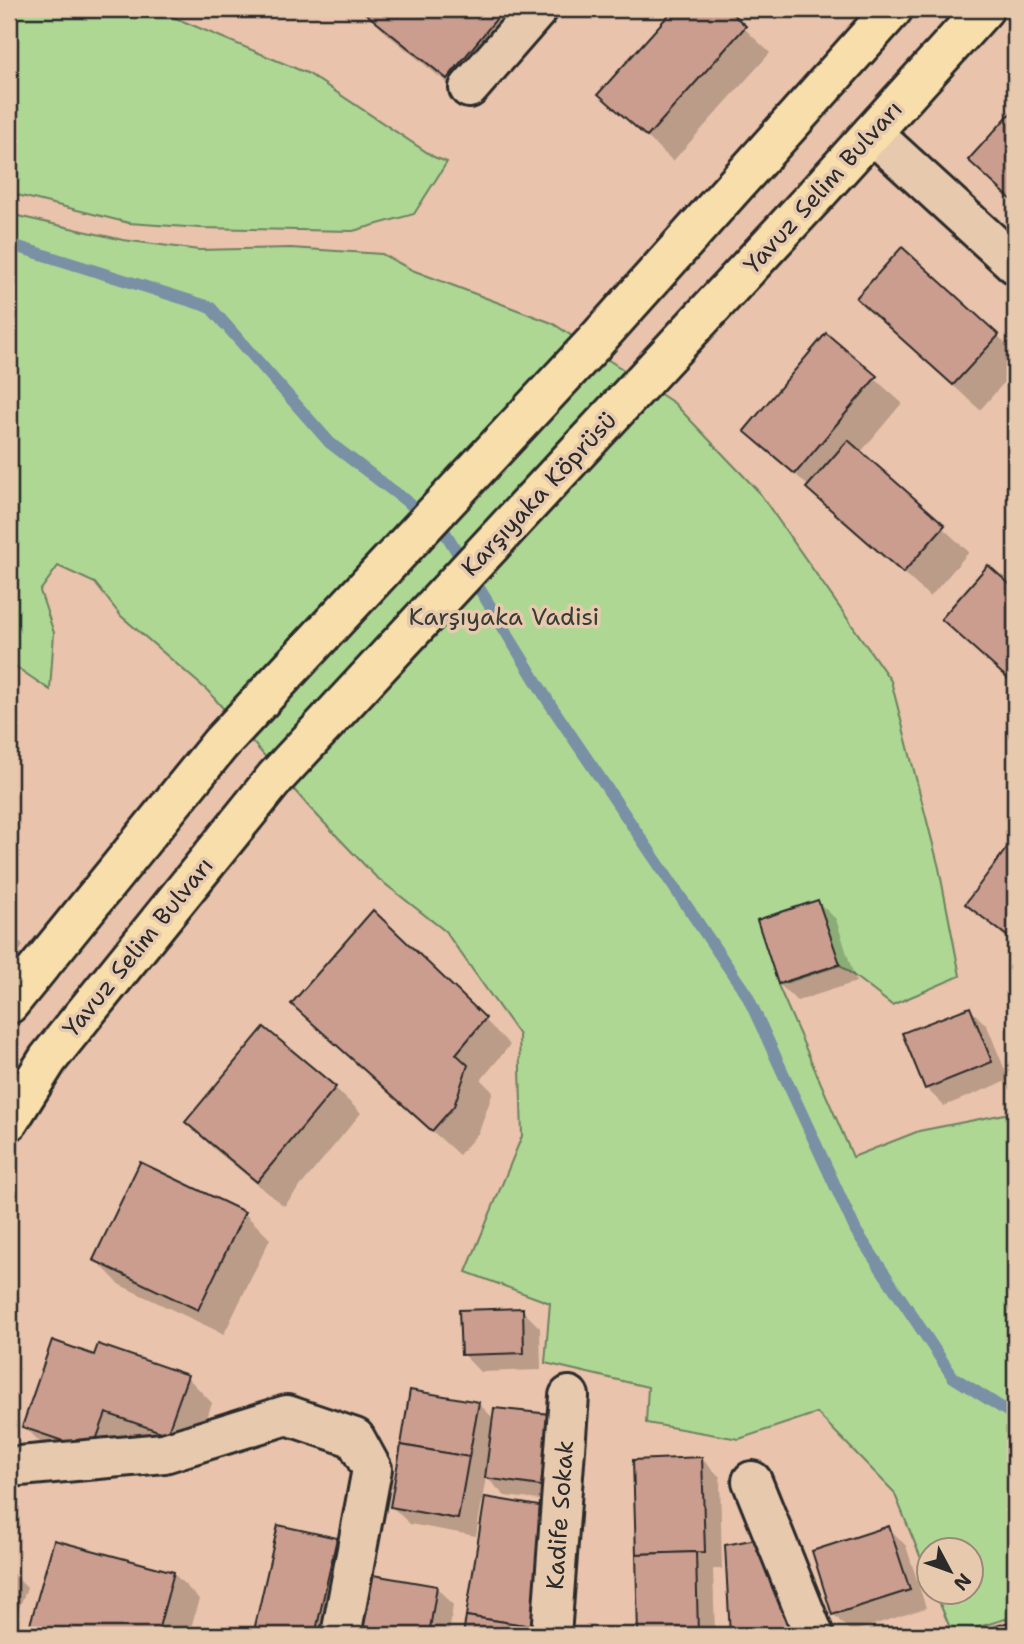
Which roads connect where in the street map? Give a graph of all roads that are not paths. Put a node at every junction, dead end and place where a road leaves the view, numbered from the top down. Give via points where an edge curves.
1 (538, 9) edge
2 (893, 9) edge
3 (984, 9) edge
4 (469, 89) dead end
5 (872, 133) junction
6 (1015, 264) edge
7 (660, 363) joint
8 (275, 778) joint
9 (9, 1004) edge
10 (9, 1121) edge
11 (569, 1396) dead end
12 (9, 1467) edge
13 (752, 1481) dead end
14 (341, 1635) edge
15 (551, 1635) edge
16 (814, 1635) edge

1 - 4 street
2 - 9 main road via 593,344 220,744
3 - 5 main road, Yavuz Selim Bulvarı
5 - 6 street
5 - 7 main road, Yavuz Selim Bulvarı
7 - 8 main road, Karşıyaka Köprüsü
8 - 10 main road, Yavuz Selim Bulvarı via 48,1059
11 - 15 street, Kadife Sokak
12 - 14 street via 164,1453 287,1415 355,1438 372,1469
13 - 16 street

